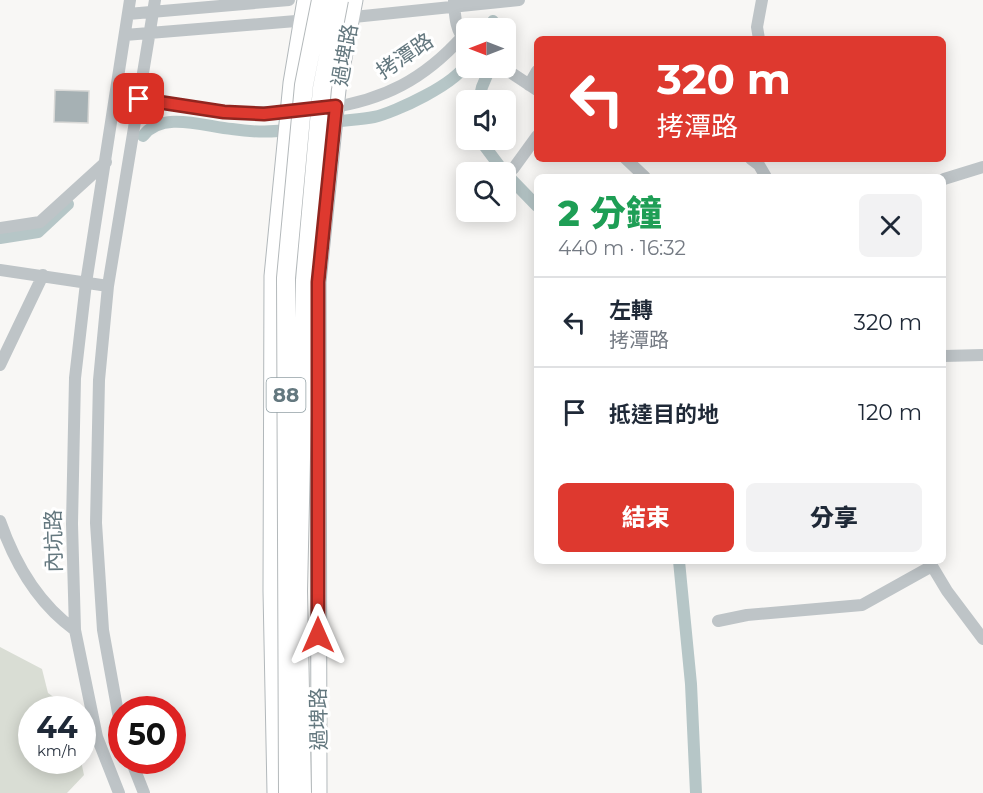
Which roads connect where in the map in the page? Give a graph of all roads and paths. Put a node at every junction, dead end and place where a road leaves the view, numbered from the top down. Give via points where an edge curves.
1 (130, 0) edge
2 (289, 0) edge
3 (305, 0) edge
4 (321, 0) edge
5 (339, 0) edge
6 (355, 0) edge
7 (519, 0) edge
8 (762, 0) edge
9 (251, 2) edge
10 (454, 3) edge
11 (154, 6) edge
12 (128, 14) junction
13 (351, 17) junction
14 (302, 21) junction
15 (456, 23) edge
16 (149, 33) junction
17 (125, 34) junction
18 (758, 36) edge
19 (456, 46) edge
20 (516, 76) edge
21 (533, 88) edge
22 (116, 95) junction
23 (139, 99) junction
24 (336, 110) junction
25 (288, 117) junction
26 (534, 140) edge
27 (105, 162) junction
28 (629, 162) edge
29 (754, 162) edge
30 (516, 165) edge
31 (983, 167) edge
32 (642, 174) edge
33 (764, 174) edge
34 (946, 178) edge
35 (0, 228) edge
36 (0, 270) edge
37 (43, 275) junction
38 (86, 283) junction
39 (108, 286) junction
40 (5, 340) edge
41 (983, 355) edge
42 (946, 356) edge
43 (0, 365) edge
44 (0, 521) edge
45 (931, 564) edge
46 (718, 621) dead end
47 (75, 630) junction
48 (983, 639) edge
49 (115, 696) edge
50 (137, 774) edge
51 (119, 793) edge
52 (144, 793) edge
53 (275, 793) edge
54 (288, 793) edge
55 (302, 793) edge
56 (319, 793) edge

1 - 12 street, 內坑路
2 - 9 street
3 - 14 main road
4 - 54 highway, 88, bridge via 304,85 286,278
5 - 55 highway, 88, bridge via 322,88 305,280 298,591
6 - 13 main road, 過埤路
7 - 10 street
8 - 18 street
9 - 11 street
10 - 13 street
10 - 15 street, 拷潭路
11 - 12 street
11 - 16 street, 內坑路
12 - 17 street, 內坑路
13 - 14 street
13 - 24 main road, 過埤路
14 - 16 street
14 - 25 main road
16 - 17 street
16 - 23 street, 內坑路
17 - 22 street, 內坑路
19 - 24 street, 拷潭路 via 389,94
20 - 21 street
22 - 23 street, 拷潭路
22 - 27 street, 內坑路
23 - 25 street, 拷潭路
23 - 39 street, 內坑路
24 - 25 street, 拷潭路
24 - 56 main road, 過埤路 via 318,282
25 - 53 main road via 272,276
26 - 30 street
27 - 35 street via 40,222
27 - 38 street, 內坑路
28 - 32 street
29 - 33 street
31 - 34 street
36 - 37 street
37 - 38 street
37 - 40 street
38 - 39 street
38 - 47 street, 內坑路 via 75,378
39 - 49 street, 內坑路 via 99,380 96,523 103,630
40 - 43 street
41 - 42 street
44 - 47 street via 22,570 42,602
45 - 46 street via 862,605
45 - 48 street
47 - 51 street, 內坑路 via 97,737
50 - 52 street

